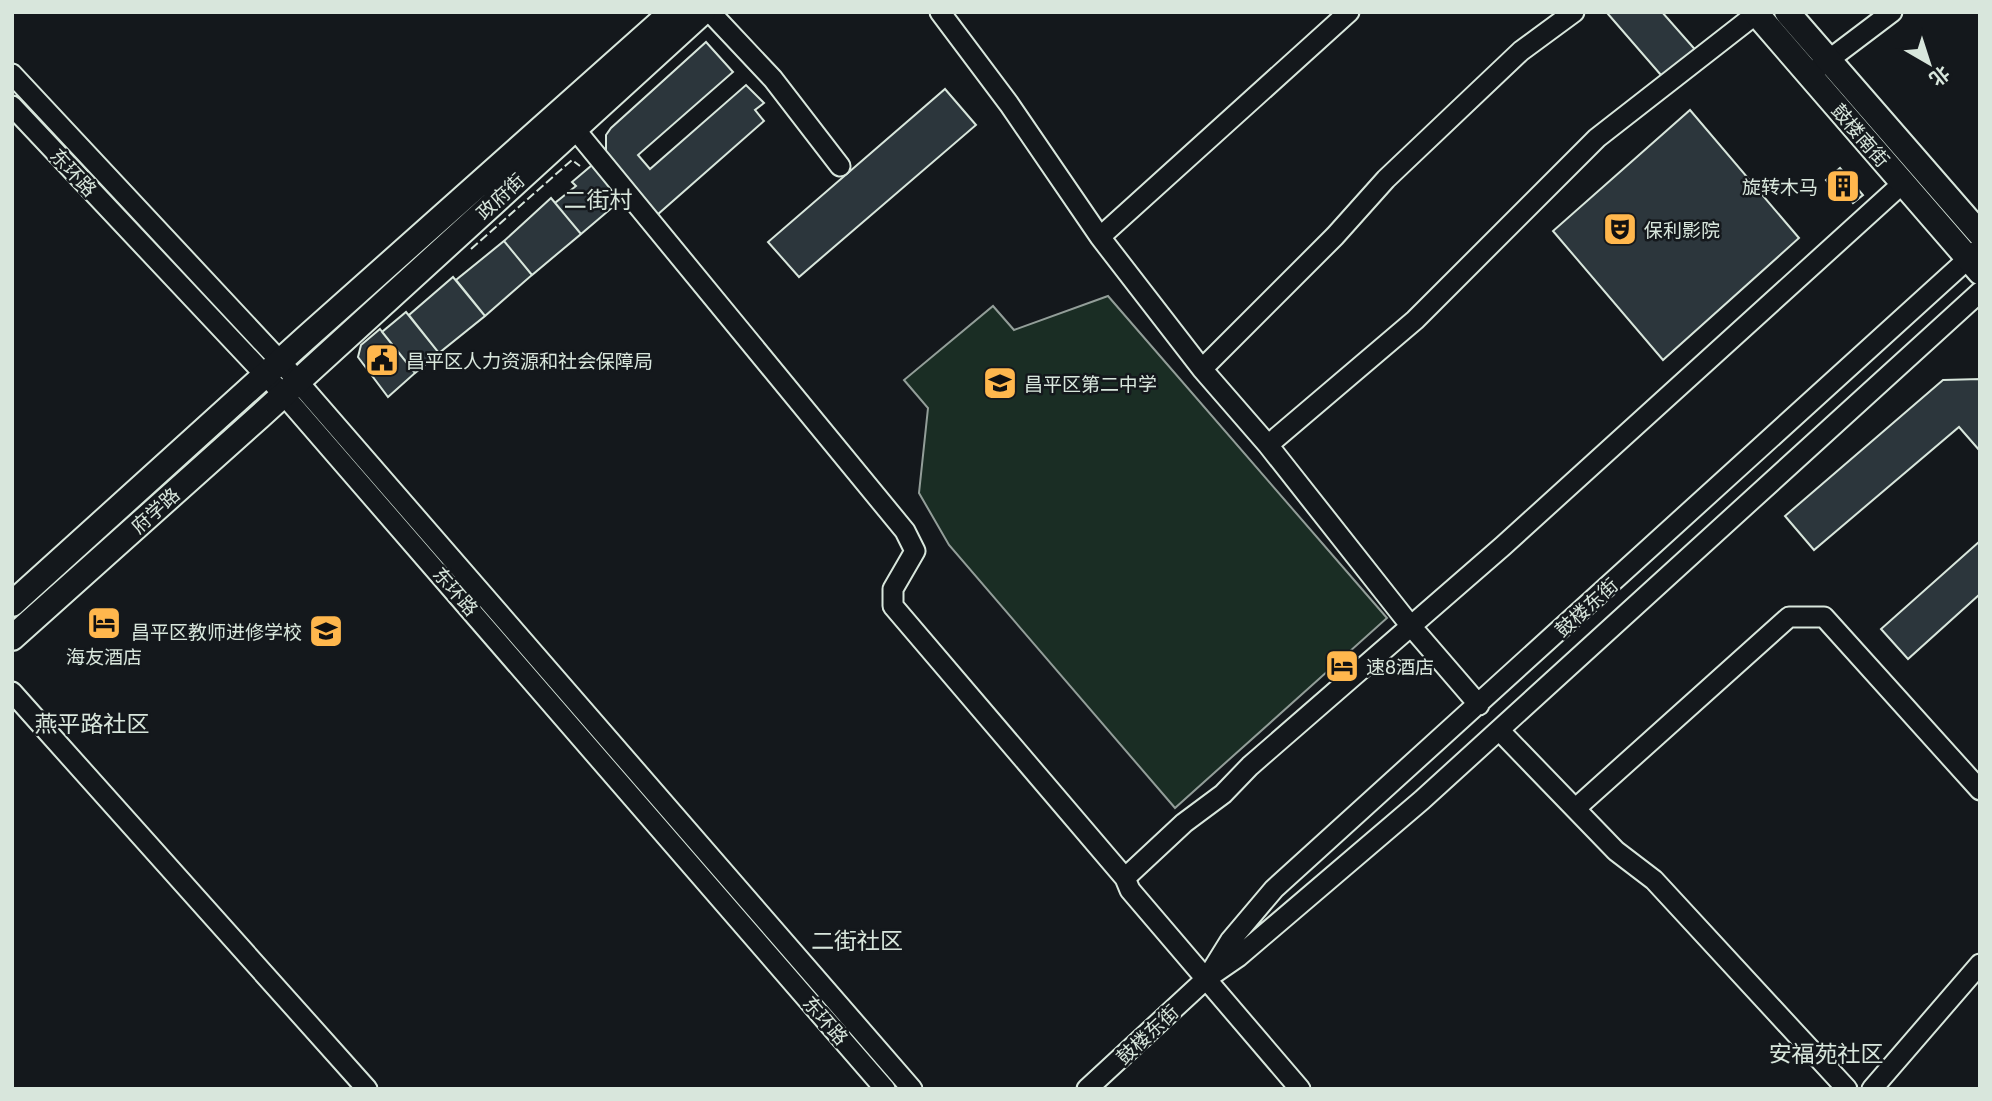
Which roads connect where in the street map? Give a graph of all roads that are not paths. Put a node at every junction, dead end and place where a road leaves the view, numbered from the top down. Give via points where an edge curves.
1 (672, 12) edge
2 (703, 12) edge
3 (710, 12) edge
4 (940, 12) edge
5 (1349, 12) edge
6 (1574, 12) edge
7 (1787, 12) edge
8 (1892, 12) edge
9 (1755, 13) edge
10 (1819, 67) junction
11 (12, 74) edge
12 (12, 106) edge
13 (574, 128) junction
14 (840, 166) dead end
15 (1903, 183) junction
16 (1980, 234) edge
17 (1100, 237) junction
18 (1976, 259) edge
19 (1980, 292) edge
20 (273, 368) junction
21 (1202, 369) junction
22 (291, 387) junction
23 (1268, 445) junction
24 (12, 604) edge
25 (1410, 625) junction
26 (12, 638) edge
27 (12, 692) edge
28 (1479, 705) junction
29 (1499, 730) junction
30 (1980, 790) edge
31 (1576, 808) junction
32 (1125, 878) junction
33 (1980, 964) edge
34 (1206, 979) junction
35 (366, 1089) edge
36 (886, 1089) edge
37 (912, 1089) edge
38 (1087, 1089) edge
39 (1300, 1089) edge
40 (1847, 1089) edge
41 (1871, 1089) edge

1 - 20 main road, 政府街
2 - 13 main road, 政府街
3 - 14 street via 773,79
4 - 17 street
5 - 17 street
6 - 21 street via 1521,51 1386,179
7 - 10 main road, 鼓楼南街
8 - 10 street
9 - 10 main road, 鼓楼南街
9 - 23 street via 1597,138 1415,320
10 - 15 main road, 鼓楼南街
10 - 16 main road, 鼓楼南街
11 - 20 street, 东环路
12 - 20 street, 东环路
13 - 22 main road, 政府街
13 - 32 street via 905,531 915,551 892,589 893,606
15 - 18 main road, 鼓楼南街
15 - 25 street
17 - 21 street
18 - 28 street, 鼓楼东街
19 - 29 street, 鼓楼东街
20 - 22 street, 东环路
20 - 24 main road, 府学路
21 - 23 street
22 - 26 main road, 府学路
22 - 36 street, 东环路
22 - 37 street, 东环路
23 - 25 street
25 - 28 street
25 - 32 street
27 - 35 street
28 - 34 street, 鼓楼东街 via 1274,889 1230,941
29 - 31 street
29 - 34 street, 鼓楼东街 via 1295,909
30 - 31 street via 1824,617 1789,617
31 - 40 street via 1616,851 1654,880
32 - 34 street via 1130,890
33 - 41 street
34 - 38 street, 鼓楼东街
34 - 39 street

